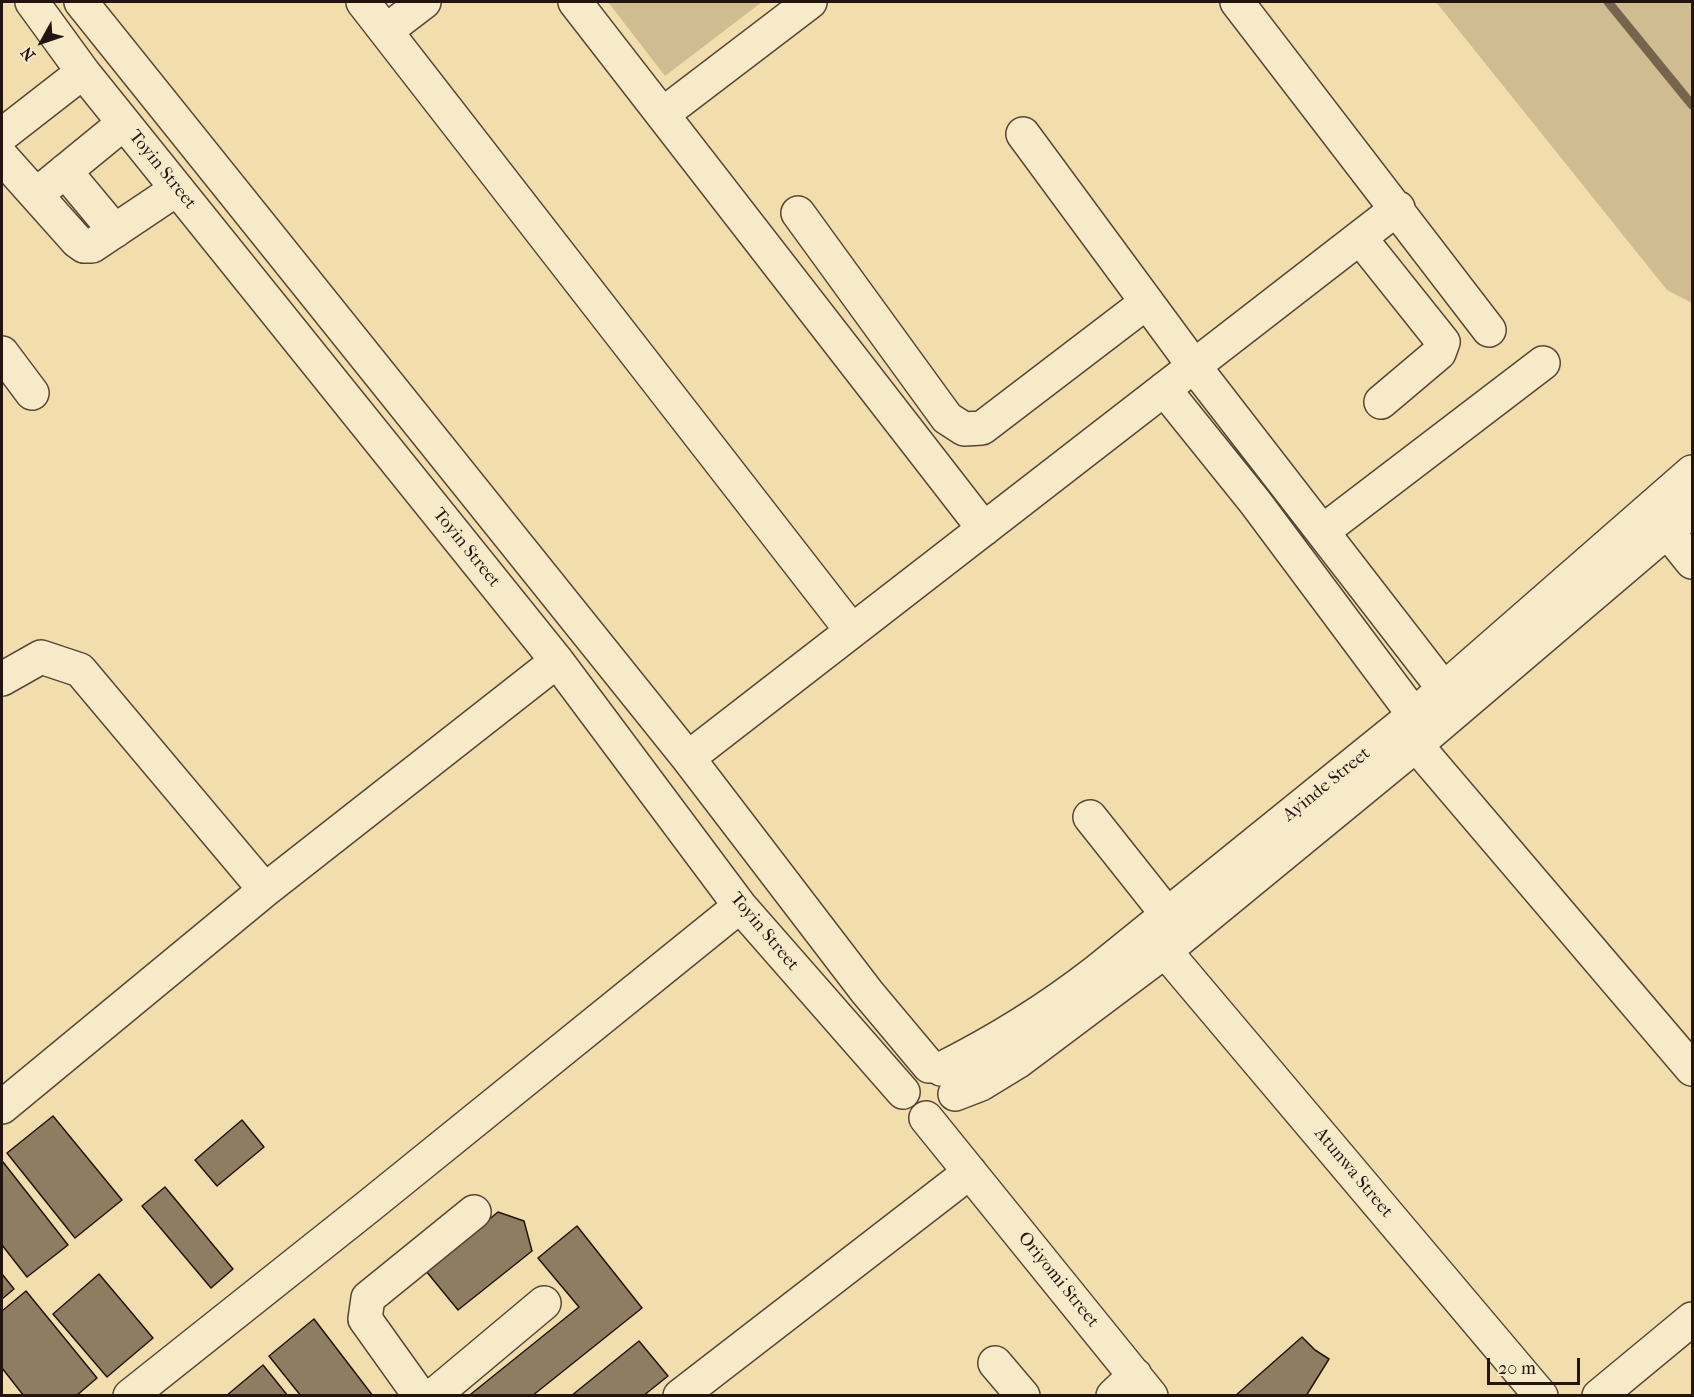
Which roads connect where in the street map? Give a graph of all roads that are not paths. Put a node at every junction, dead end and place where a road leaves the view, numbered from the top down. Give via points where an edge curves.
1 (32, 2) edge
2 (81, 2) edge
3 (363, 2) edge
4 (424, 2) edge
5 (575, 2) edge
6 (810, 2) edge
7 (1238, 2) edge
8 (386, 31) junction
9 (83, 72) junction
10 (663, 114) junction
11 (124, 123) junction
12 (1023, 134) dead end
13 (2, 135) edge
14 (2, 157) edge
15 (65, 171) junction
16 (177, 189) junction
17 (36, 195) junction
18 (1398, 208) junction
19 (798, 213) dead end
20 (115, 231) junction
21 (1360, 238) junction
22 (1147, 302) junction
23 (1490, 330) dead end
24 (2, 353) edge
25 (1543, 363) dead end
26 (1194, 366) junction
27 (1164, 389) junction
28 (32, 393) dead end
29 (1381, 402) dead end
30 (1692, 472) edge
31 (1284, 480) junction
32 (1255, 502) junction
33 (1692, 510) edge
34 (984, 529) junction
35 (1323, 531) junction
36 (1667, 531) junction
37 (1692, 562) edge
38 (852, 631) junction
39 (556, 661) junction
40 (2, 679) edge
41 (1444, 689) junction
42 (1415, 730) junction
43 (688, 758) junction
44 (1090, 817) dead end
45 (265, 890) junction
46 (740, 906) junction
47 (1167, 914) junction
48 (1165, 951) junction
49 (1692, 1069) edge
50 (939, 1092) junction
51 (2, 1107) edge
52 (967, 1168) junction
53 (474, 1212) dead end
54 (544, 1303) dead end
55 (1692, 1318) edge
56 (995, 1363) dead end
57 (1133, 1389) edge
58 (130, 1395) edge
59 (420, 1395) edge
60 (433, 1395) edge
61 (680, 1395) edge
62 (1023, 1395) edge
63 (1541, 1395) edge
64 (1599, 1395) edge

1 - 9 street, Toyin Street
2 - 43 street
3 - 8 street
4 - 8 street
5 - 10 street
6 - 10 street
7 - 18 street
8 - 38 street
9 - 11 street, Toyin Street
9 - 13 street
10 - 34 street
11 - 15 street
11 - 16 street, Toyin Street
12 - 22 street
14 - 17 street
15 - 17 street
15 - 20 street
16 - 20 street
16 - 39 street, Toyin Street
17 - 20 street via 84,246 92,246
18 - 21 street
18 - 23 street
19 - 22 street via 947,418 963,429 982,428
21 - 26 street
21 - 29 street via 1443,342 1439,353
22 - 26 street
24 - 28 street
25 - 35 street
26 - 27 street
26 - 31 street
27 - 32 street
27 - 34 street
30 - 41 street, Ayinde Street
31 - 32 street
31 - 35 street
32 - 42 street
33 - 36 street, Ayinde Street
34 - 38 street
35 - 41 street
36 - 37 street
36 - 42 street, Ayinde Street
38 - 43 street
39 - 45 street
39 - 46 street, Toyin Street
40 - 45 street via 41,657 80,670
41 - 42 street, Ayinde Street
42 - 47 street, Ayinde Street
42 - 48 street, Ayinde Street
42 - 49 street
43 - 50 street
44 - 47 street
45 - 51 street
46 - 50 street, Toyin Street via 903,1092 914,1113
46 - 58 street
47 - 50 street, Ayinde Street via 1054,1004 993,1042
48 - 50 street, Ayinde Street via 1017,1062 981,1084
48 - 63 street, Atunwa Street
50 - 52 street
52 - 57 street, Oriyomi Street
52 - 61 street
53 - 59 street via 368,1298 365,1319
54 - 60 street
55 - 64 street
56 - 62 street

